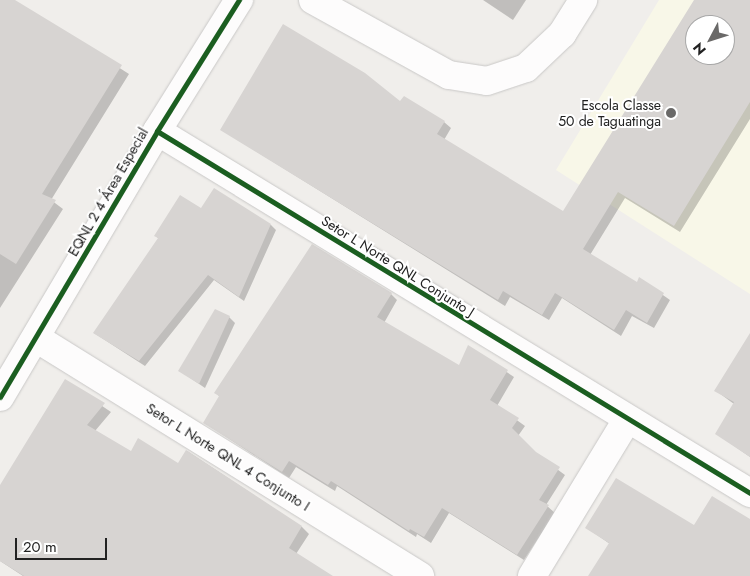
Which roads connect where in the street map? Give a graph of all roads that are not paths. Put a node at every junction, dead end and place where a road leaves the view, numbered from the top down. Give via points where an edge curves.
1 (240, 0) edge
2 (314, 0) edge
3 (583, 0) edge
4 (157, 131) junction
5 (36, 338) junction
6 (0, 397) edge
7 (627, 420) junction
8 (750, 493) edge
9 (420, 576) edge
10 (532, 576) edge

1 - 4 street, EQNL 2 4 Área Especial
2 - 3 street via 449,75 487,81 526,68 562,34
4 - 5 street, EQNL 2 4 Área Especial
4 - 7 street, Setor L Norte QNL Conjunto J
5 - 6 street, EQNL 2 4 Área Especial
5 - 9 street, Setor L Norte QNL 4 Conjunto I
7 - 8 street, Setor L Norte QNL Conjunto J
7 - 10 street

